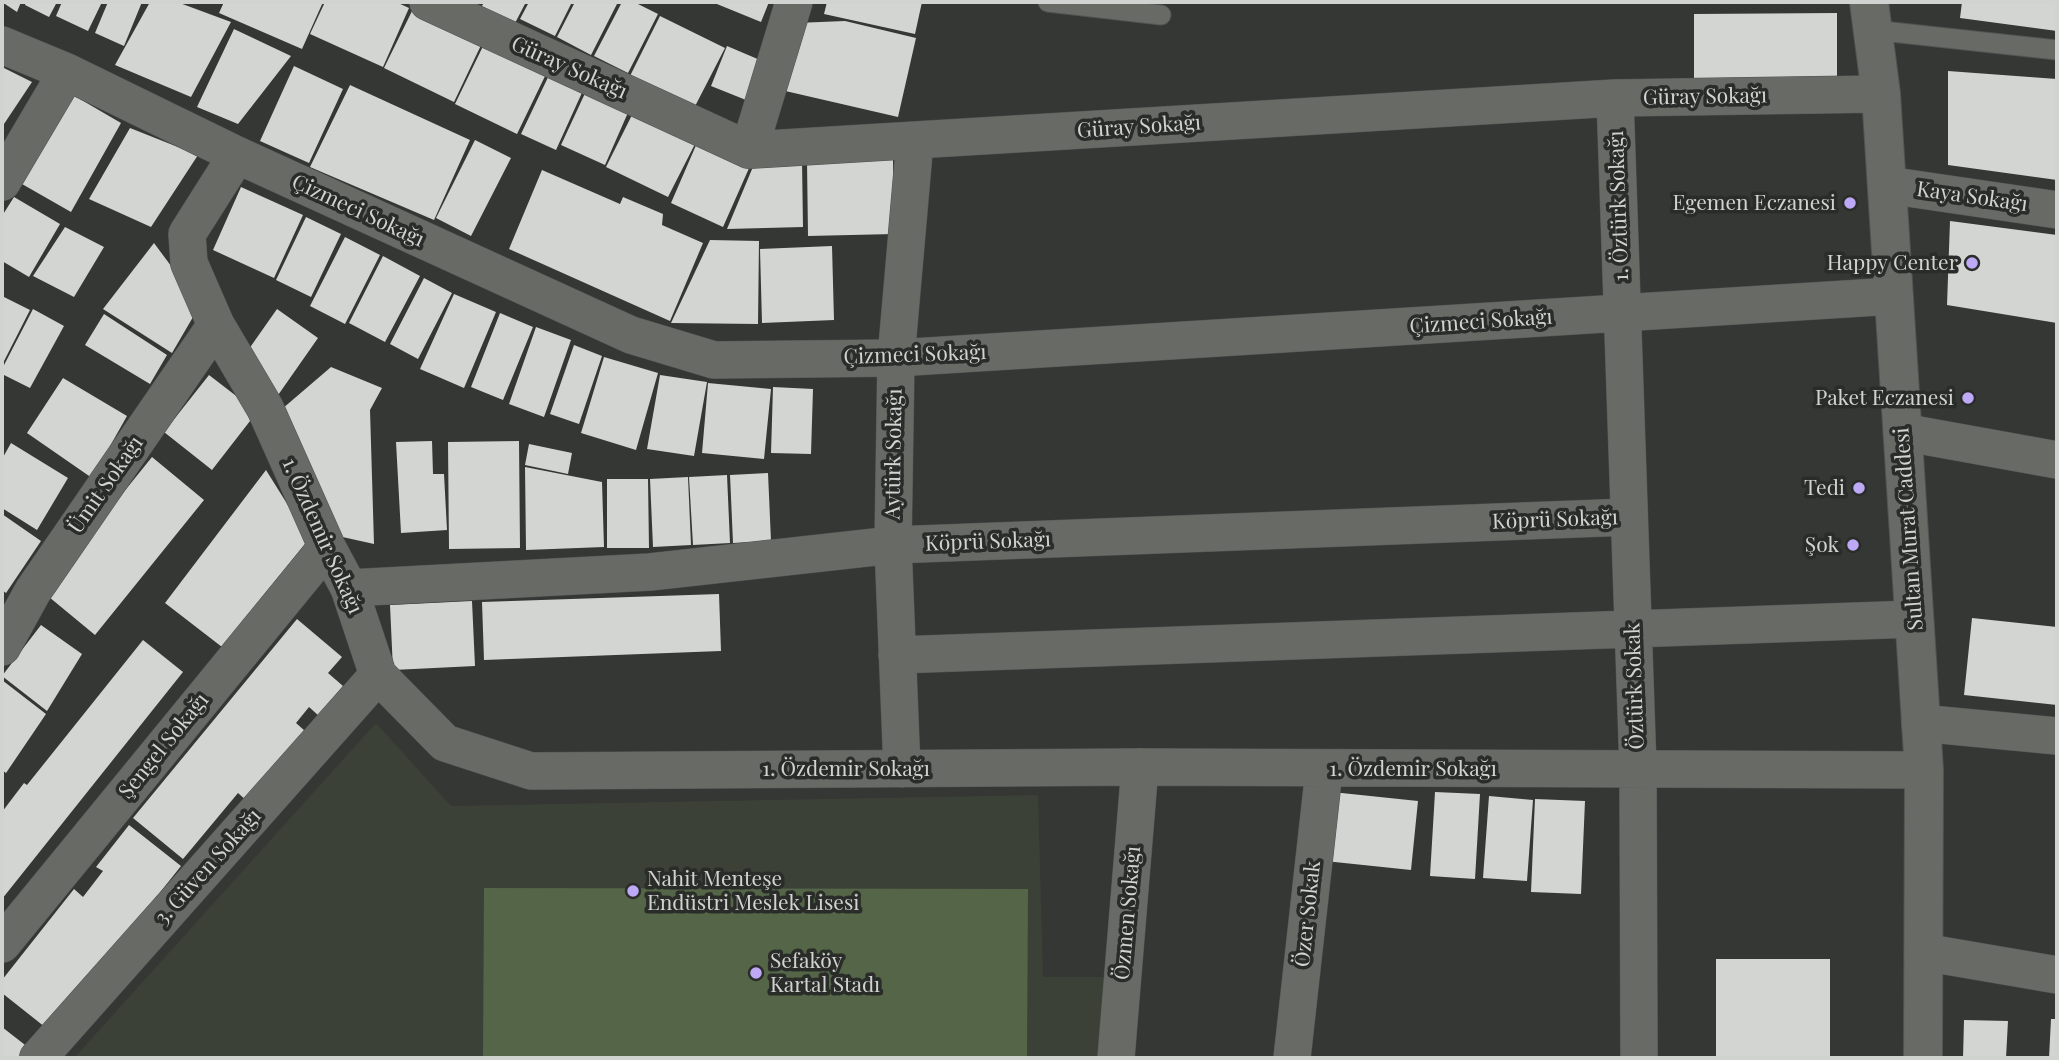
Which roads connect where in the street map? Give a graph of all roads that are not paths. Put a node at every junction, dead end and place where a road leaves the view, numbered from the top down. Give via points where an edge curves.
1 (428, 2) edge
2 (794, 2) edge
3 (1048, 2) edge
4 (1161, 15) dead end
5 (1871, 16) edge
6 (2, 45) edge
7 (2057, 50) edge
8 (67, 72) junction
9 (1881, 94) junction
10 (1615, 98) junction
11 (915, 141) junction
12 (749, 150) junction
13 (237, 155) junction
14 (2, 182) edge
15 (1887, 185) junction
16 (2057, 210) edge
17 (1894, 296) junction
18 (1622, 314) junction
19 (216, 325) junction
20 (895, 358) junction
21 (1902, 432) junction
22 (2057, 460) edge
23 (1629, 517) junction
24 (892, 545) junction
25 (327, 547) junction
26 (349, 589) junction
27 (1914, 619) junction
28 (1633, 629) junction
29 (2, 647) edge
30 (897, 655) junction
31 (378, 675) junction
32 (1920, 723) junction
33 (2057, 736) edge
34 (1140, 767) junction
35 (1638, 768) junction
36 (902, 769) junction
37 (1324, 770) junction
38 (1924, 770) junction
39 (2, 944) edge
40 (1923, 953) junction
41 (2057, 975) edge
42 (38, 1058) edge
43 (1116, 1058) edge
44 (1292, 1058) edge
45 (1639, 1058) edge
46 (1923, 1058) edge

1 - 12 street, Güray Sokağı
2 - 12 street
3 - 4 lane
5 - 7 lane
5 - 9 street, Sultan Murat Caddesi
6 - 8 street, Çizmeci Sokağı
8 - 13 street, Çizmeci Sokağı
8 - 14 street
9 - 10 street, Güray Sokağı
9 - 15 street, Sultan Murat Caddesi
10 - 11 street, Güray Sokağı
10 - 18 street, 1. Öztürk Sokağı
11 - 12 street, Güray Sokağı
11 - 20 street, Aytürk Sokağı
13 - 19 street, 1. Özdemir Sokağı via 187,234 189,263
13 - 20 street, Çizmeci Sokağı via 643,338 714,360
15 - 16 street, Kaya Sokağı
15 - 17 street, Sultan Murat Caddesi
17 - 18 street, Çizmeci Sokağı
17 - 21 street, Sultan Murat Caddesi
18 - 20 street, Çizmeci Sokağı
18 - 23 street, Öztürk Sokak
19 - 25 street, 1. Özdemir Sokağı via 265,408
19 - 29 street, Ümit Sokağı via 33,591
20 - 24 street, Aytürk Sokağı
21 - 22 street
21 - 27 street, Sultan Murat Caddesi
23 - 24 street, Köprü Sokağı
23 - 28 street, Öztürk Sokak
24 - 26 street, Köprü Sokağı via 650,572
24 - 30 street, Aytürk Sokağı
25 - 26 street, 1. Özdemir Sokağı
25 - 39 street, Şengel Sokağı
26 - 31 street, 1. Özdemir Sokağı
27 - 28 street
27 - 32 street, Sultan Murat Caddesi
28 - 30 street
28 - 35 street, Öztürk Sokak
30 - 36 street, Aytürk Sokağı
31 - 36 street, 1. Özdemir Sokağı via 445,743 531,771
31 - 42 street, 3. Güven Sokağı
32 - 33 street
32 - 38 street, Sultan Murat Caddesi
34 - 36 street, 1. Özdemir Sokağı
34 - 37 street, 1. Özdemir Sokağı
34 - 43 street, Özmen Sokağı
35 - 37 street, 1. Özdemir Sokağı
35 - 38 street, 1. Özdemir Sokağı
35 - 45 street, Öztürk Sokak
37 - 44 street, Özer Sokak
38 - 40 street, Sultan Murat Caddesi
40 - 41 street
40 - 46 street, Sultan Murat Caddesi

